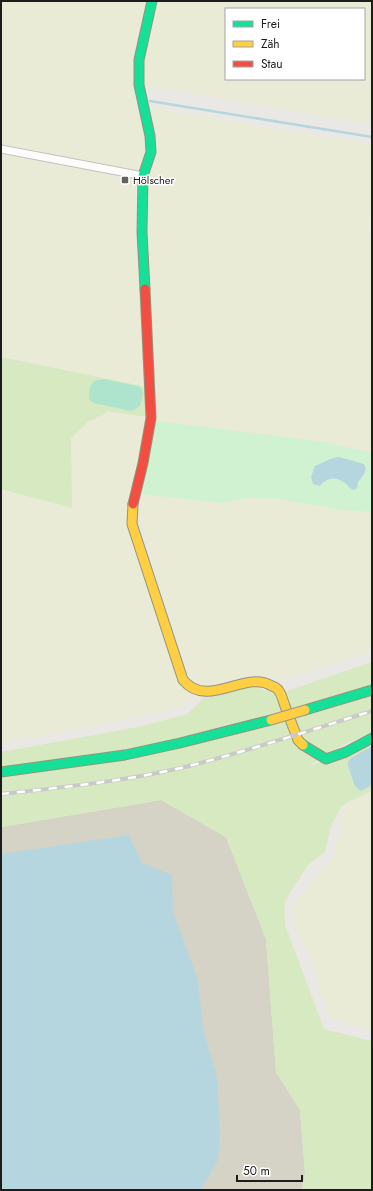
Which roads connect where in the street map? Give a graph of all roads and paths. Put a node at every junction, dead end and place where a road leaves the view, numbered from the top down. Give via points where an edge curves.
1 (152, 1) edge
2 (1, 149) edge
3 (143, 176) junction
4 (372, 690) edge
5 (372, 738) edge
6 (1, 772) edge

1 - 3 street via 139,60 139,85 151,144
2 - 3 street
3 - 5 street via 142,232 151,418 132,507 132,524 183,680 190,688 208,692 255,681 275,686 279,690 298,740 306,748 326,759
4 - 6 street, bridge via 184,742 125,755

